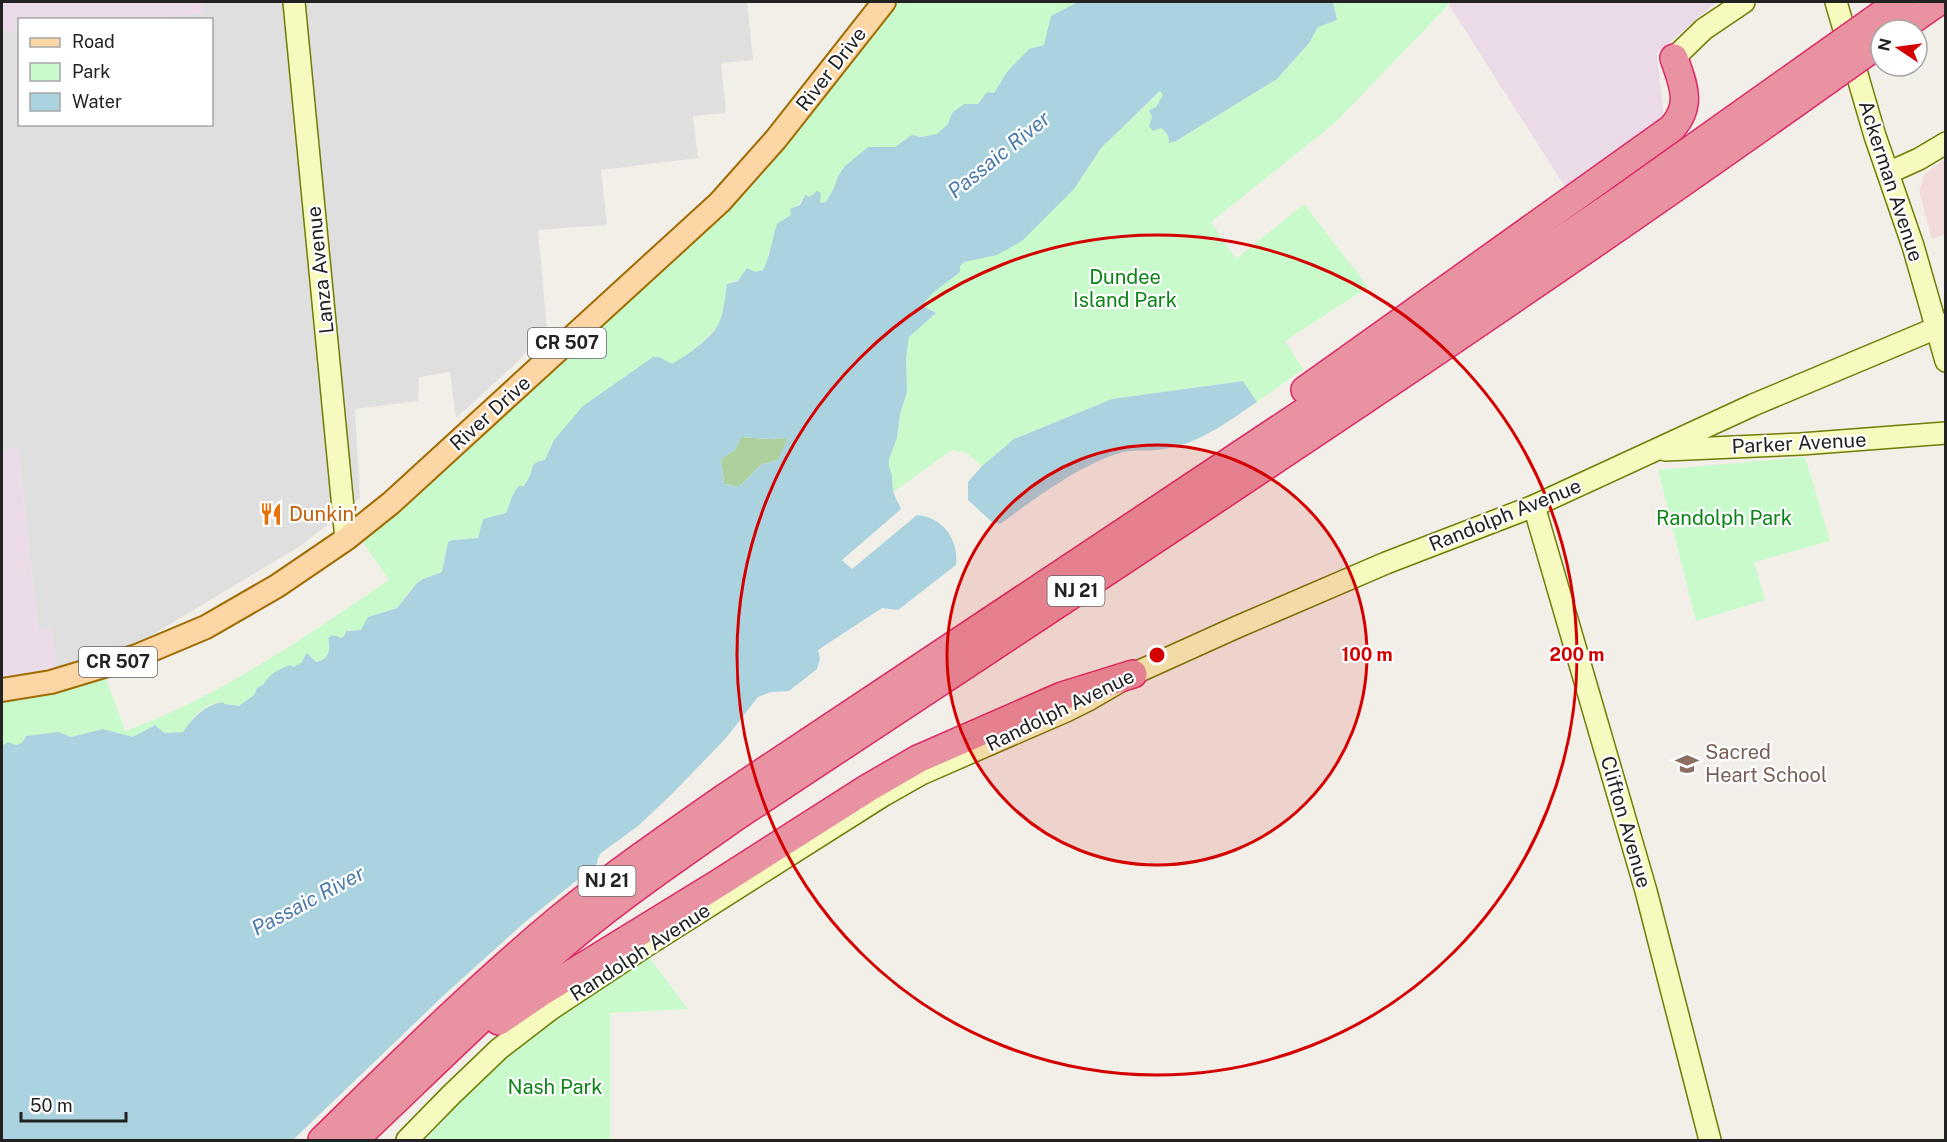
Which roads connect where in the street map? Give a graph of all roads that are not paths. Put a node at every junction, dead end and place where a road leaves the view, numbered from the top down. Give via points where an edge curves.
1 (294, 2) edge
2 (884, 2) edge
3 (1744, 2) edge
4 (1836, 2) edge
5 (1899, 2) edge
6 (1938, 2) edge
7 (1888, 18) edge
8 (1915, 18) edge
9 (1869, 41) edge
10 (1674, 58) joint
11 (1824, 69) junction
12 (1946, 143) edge
13 (1888, 173) junction
14 (1941, 326) edge
15 (1946, 361) edge
16 (1946, 433) edge
17 (1653, 451) junction
18 (1534, 506) junction
19 (346, 539) junction
20 (1012, 607) junction
21 (1133, 674) junction
22 (2, 690) edge
23 (322, 1140) edge
24 (354, 1140) edge
25 (359, 1140) edge
26 (407, 1140) edge
27 (1710, 1140) edge

1 - 19 street, Lanza Avenue
2 - 19 main road, River Drive / CR 507 via 776,139 720,202 391,503
3 - 10 street via 1704,29
4 - 13 street, Ackerman Avenue
5 - 7 highway, NJ 21
6 - 8 highway
9 - 11 highway, NJ 21, bridge
10 - 20 highway via 1685,94 1680,118 1672,128 1126,517
11 - 20 highway, NJ 21
11 - 24 highway, NJ 21 via 1636,216 1517,298 653,875 535,970
12 - 13 street
13 - 14 street, Ackerman Avenue
14 - 15 street, Ackerman Avenue
14 - 17 street, Randolph Avenue
16 - 17 street, Parker Avenue
17 - 18 street, Randolph Avenue
18 - 21 street, Randolph Avenue via 1386,562
18 - 27 street, Clifton Avenue via 1644,882
19 - 22 main road, River Drive / CR 507 via 277,586 206,627 137,656 51,682
20 - 23 highway, NJ 21 via 724,798 598,888 480,989
21 - 25 highway via 1062,696 891,774 514,1010 463,1048
21 - 26 street, Randolph Avenue via 1066,711 902,785 629,957 499,1049

